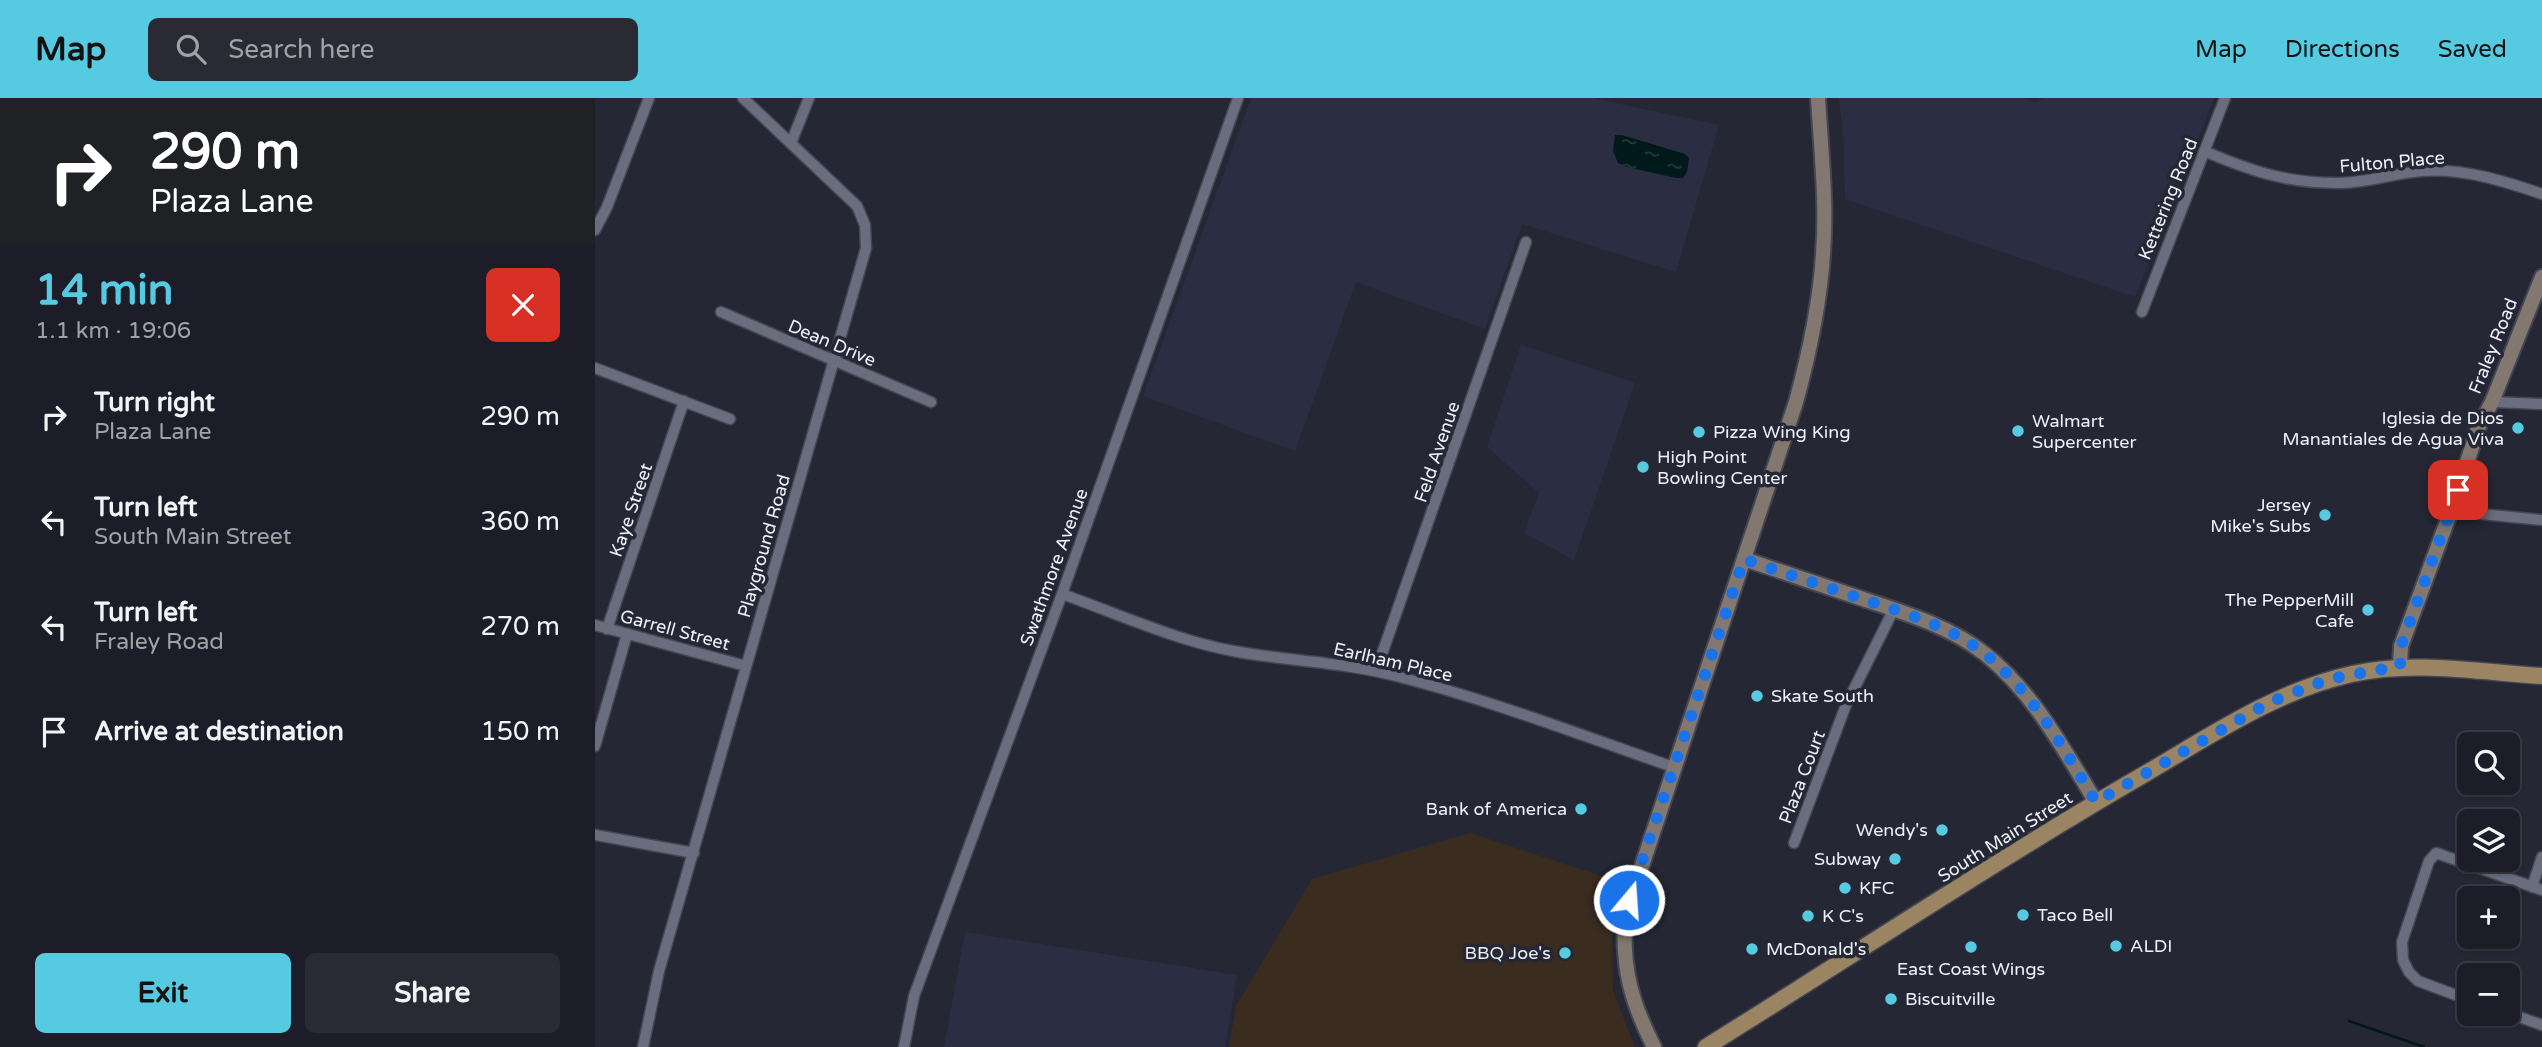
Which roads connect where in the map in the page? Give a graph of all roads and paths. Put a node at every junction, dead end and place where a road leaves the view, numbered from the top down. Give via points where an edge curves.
1 (649, 98) edge
2 (743, 98) edge
3 (809, 98) edge
4 (1238, 98) edge
5 (1818, 98) edge
6 (2225, 98) edge
7 (791, 143) junction
8 (2204, 151) junction
9 (2542, 194) edge
10 (595, 230) edge
11 (1526, 242) dead end
12 (2542, 277) edge
13 (720, 312) dead end
14 (2142, 312) dead end
15 (833, 360) junction
16 (595, 368) edge
17 (684, 401) junction
18 (931, 402) dead end
19 (2492, 402) junction
20 (2542, 404) edge
21 (730, 419) dead end
22 (2451, 511) junction
23 (2542, 520) edge
24 (1744, 559) junction
25 (1062, 594) junction
26 (1895, 609) junction
27 (595, 625) edge
28 (607, 629) junction
29 (627, 634) junction
30 (746, 666) junction
31 (2400, 666) junction
32 (1376, 671) junction
33 (2542, 676) edge
34 (595, 746) edge
35 (1673, 767) junction
36 (2096, 802) junction
37 (595, 835) edge
38 (1794, 843) dead end
39 (694, 853) junction
40 (2542, 857) edge
41 (2537, 889) edge
42 (2457, 996) edge
43 (2520, 1017) edge
44 (2542, 1025) edge
45 (643, 1047) edge
46 (904, 1047) edge
47 (1654, 1047) edge
48 (1706, 1047) edge

1 - 10 street
2 - 7 street, Playground Road
3 - 7 street
4 - 25 street, Swathmore Avenue
5 - 24 main road via 1823,255 1812,340
6 - 8 street, Kettering Road
7 - 15 street, Playground Road via 847,195 865,225 866,248
8 - 9 street, Fulton Place via 2256,173 2303,181 2359,182 2422,171 2457,172
8 - 14 street, Kettering Road
11 - 32 street, Feld Avenue
12 - 19 main road, Fraley Road
13 - 15 street, Dean Drive
15 - 18 street, Dean Drive
15 - 30 street, Playground Road
16 - 17 street
17 - 21 street
17 - 28 street, Kaye Street
19 - 20 street
19 - 22 main road, Fraley Road via 2479,426
22 - 23 street
22 - 31 main road, Fraley Road via 2401,646
24 - 26 main road
24 - 35 main road
25 - 32 street, Earlham Place via 1233,651
25 - 46 street, Swathmore Avenue via 914,996
26 - 36 main road via 1985,654 2041,713
26 - 38 street, Plaza Court via 1846,705
27 - 28 street, Garrell Street
28 - 29 street, Garrell Street
29 - 30 street, Garrell Street
29 - 34 street
30 - 39 street, Playground Road
31 - 33 main road, South Main Street
31 - 36 main road, South Main Street via 2329,679 2270,702
32 - 35 street, Earlham Place via 1475,699
35 - 47 main road via 1625,917 1625,970
36 - 48 main road, South Main Street
37 - 39 street
39 - 45 street, Playground Road via 659,971
40 - 41 street
41 - 42 street via 2436,853 2428,861 2402,942 2403,960 2418,981
43 - 44 street

